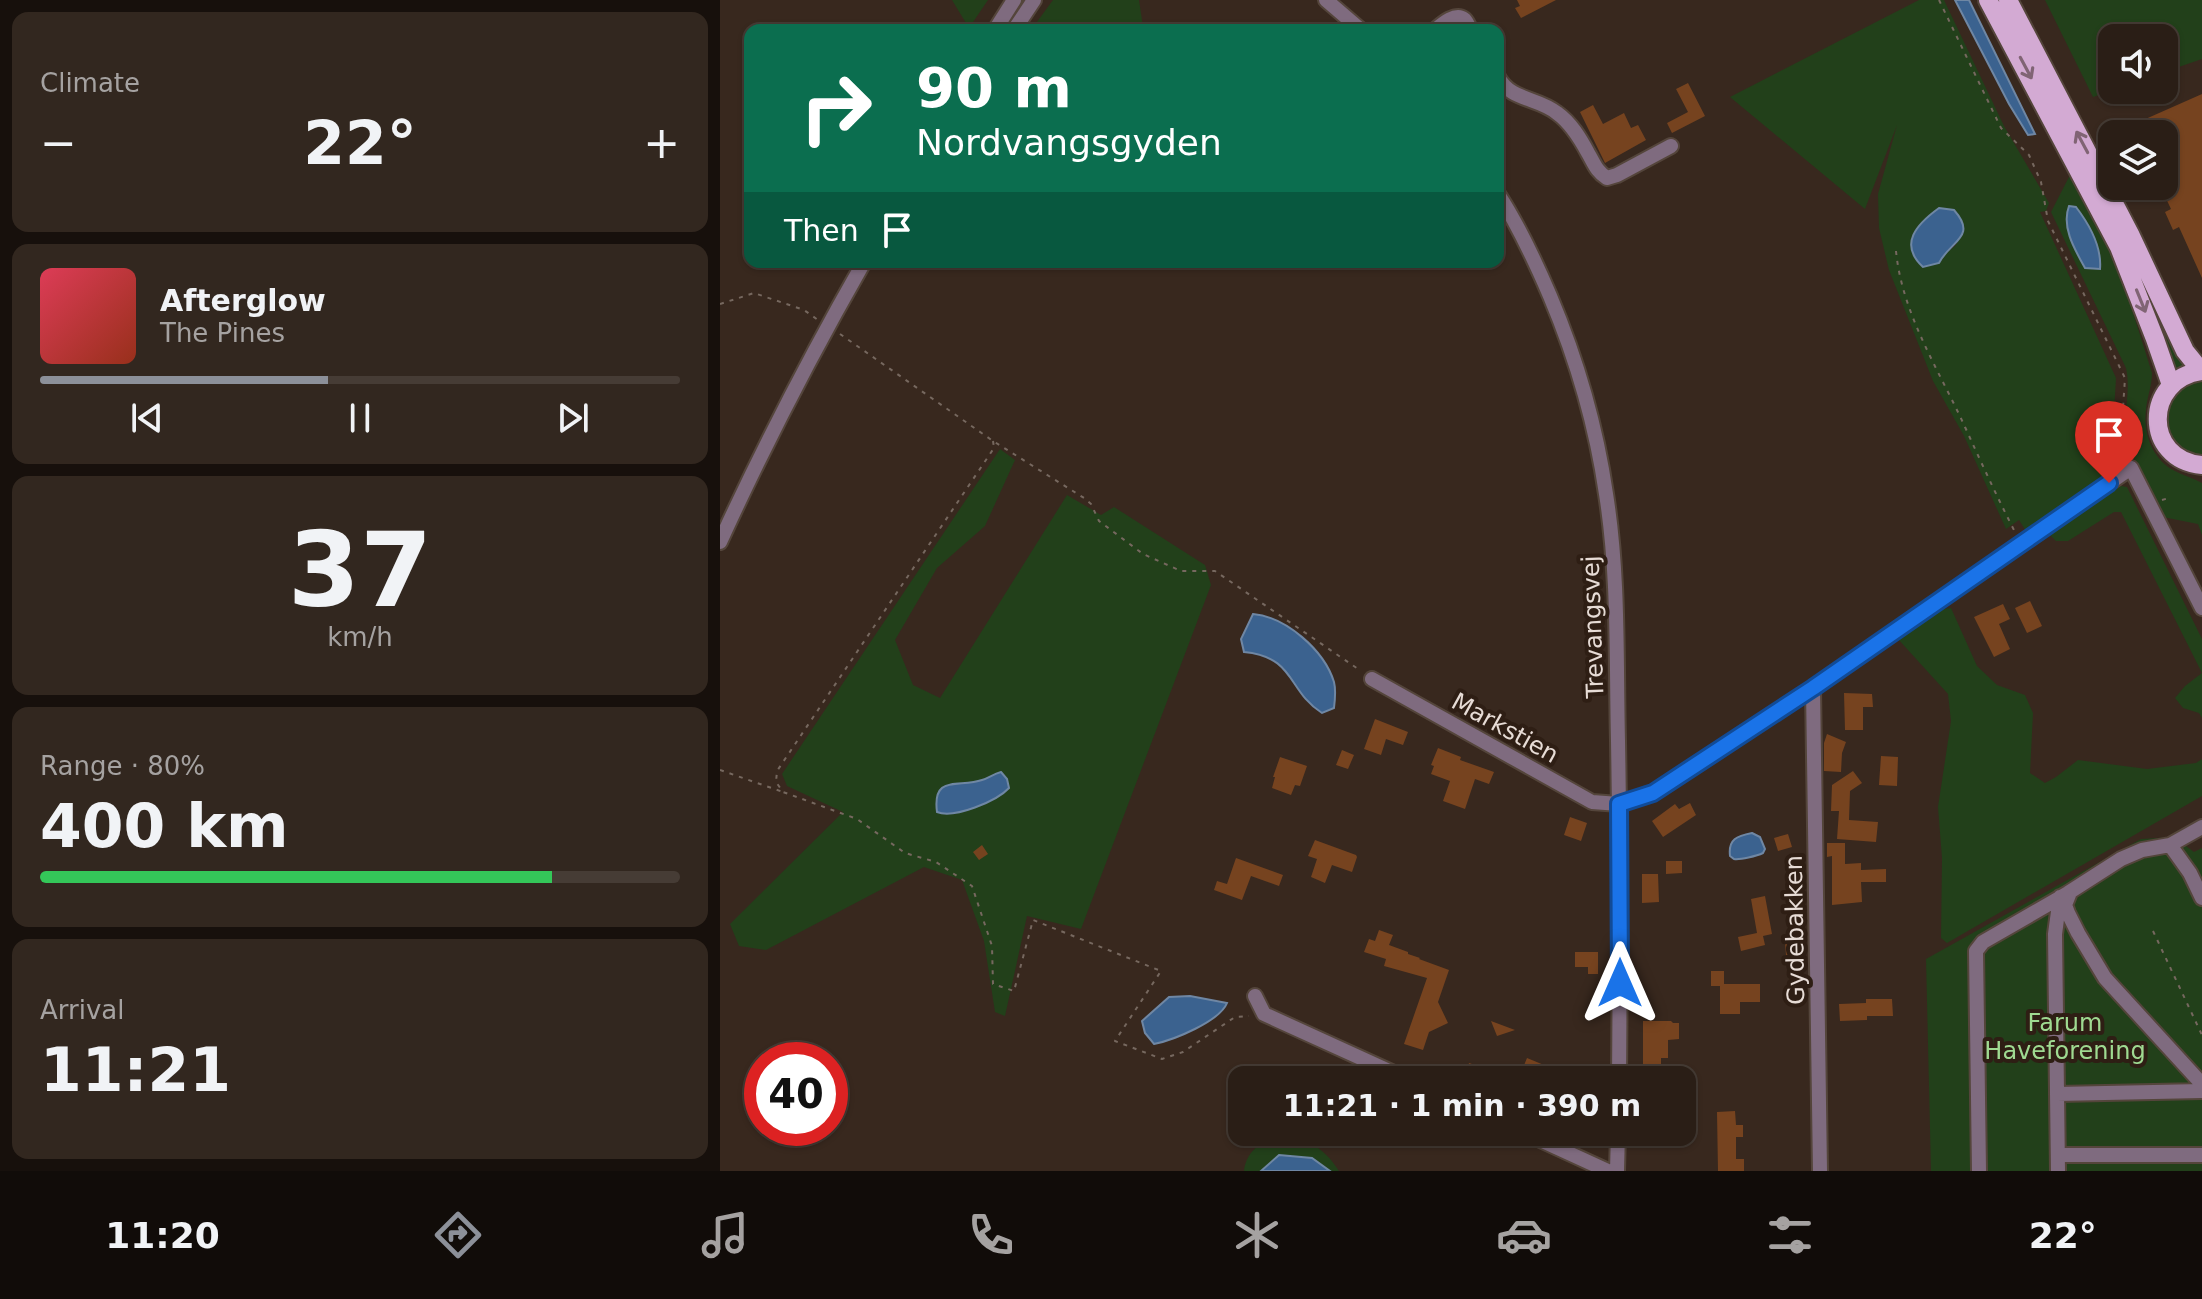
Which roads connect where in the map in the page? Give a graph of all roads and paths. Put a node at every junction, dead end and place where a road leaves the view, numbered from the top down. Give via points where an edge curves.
1 (1014, 0) edge
2 (1034, 0) edge
3 (1326, 0) edge
4 (1939, 0) edge
5 (1988, 0) edge
6 (2008, 0) edge
7 (999, 24) edge
8 (1018, 24) edge
9 (1354, 24) edge
10 (1444, 24) edge
11 (1467, 24) edge
12 (1504, 86) edge
13 (1671, 146) dead end
14 (1504, 203) edge
15 (1896, 251) dead end
16 (861, 268) edge
17 (720, 304) edge
18 (828, 326) junction
19 (2201, 371) edge
20 (2171, 385) junction
21 (993, 441) junction
22 (2200, 466) edge
23 (2131, 468) junction
24 (720, 542) edge
25 (2021, 544) junction
26 (2202, 608) edge
27 (1372, 679) joint
28 (1813, 688) junction
29 (720, 770) edge
30 (783, 792) junction
31 (1619, 804) junction
32 (2202, 827) edge
33 (2170, 845) junction
34 (2065, 894) junction
35 (2202, 898) edge
36 (2153, 931) dead end
37 (1255, 996) dead end
38 (1264, 1014) junction
39 (2202, 1035) edge
40 (1378, 1066) edge
41 (1619, 1066) edge
42 (2202, 1084) edge
43 (2202, 1091) edge
44 (2057, 1094) junction
45 (1554, 1146) edge
46 (1618, 1146) edge
47 (2058, 1155) junction
48 (2202, 1155) edge
49 (1608, 1171) edge
50 (1617, 1171) edge
51 (1820, 1171) edge
52 (1979, 1171) edge
53 (2058, 1171) edge

1 - 7 street
2 - 8 street
3 - 9 street
4 - 23 path via 2001,128 2029,155 2041,182 2048,221 2125,378 2122,423
5 -> 20 main road via 2119,247
19 -> 6 main road via 2185,351
10 - 11 street via 1454,17
12 - 13 street via 1556,112 1607,178
14 - 31 street, Trevangsvej via 1563,327 1585,390 1607,494
15 - 25 path via 1914,320
16 - 18 street
17 - 18 path via 754,293 804,310
18 - 21 path
18 - 24 street
19 - 20 main road
20 - 22 main road via 2158,410 2161,437 2172,453
21 - 27 path via 1084,498 1099,521 1143,554 1181,571 1215,571
21 - 30 path via 994,448 777,771
23 - 25 street
23 - 26 street
25 - 28 street
27 - 31 street, Markstien via 1592,802
28 - 31 street via 1653,793
28 - 51 street, Gydebakken
29 - 30 path
30 - 38 path via 857,819 905,853 936,862 972,886 992,946 993,984 1014,991 1033,920 1161,971 1115,1041 1162,1059 1183,1052 1235,1017
31 - 41 street, Trevangsvej
32 - 33 street
33 - 34 street via 2121,859
33 - 35 street
34 - 42 street via 2068,913 2105,978
34 - 44 street via 2055,934
34 - 52 street via 1976,951
36 - 39 path
37 - 38 street
38 - 40 street
43 - 44 street
44 - 47 street
45 - 49 street
46 - 50 street
47 - 48 street
47 - 53 street

